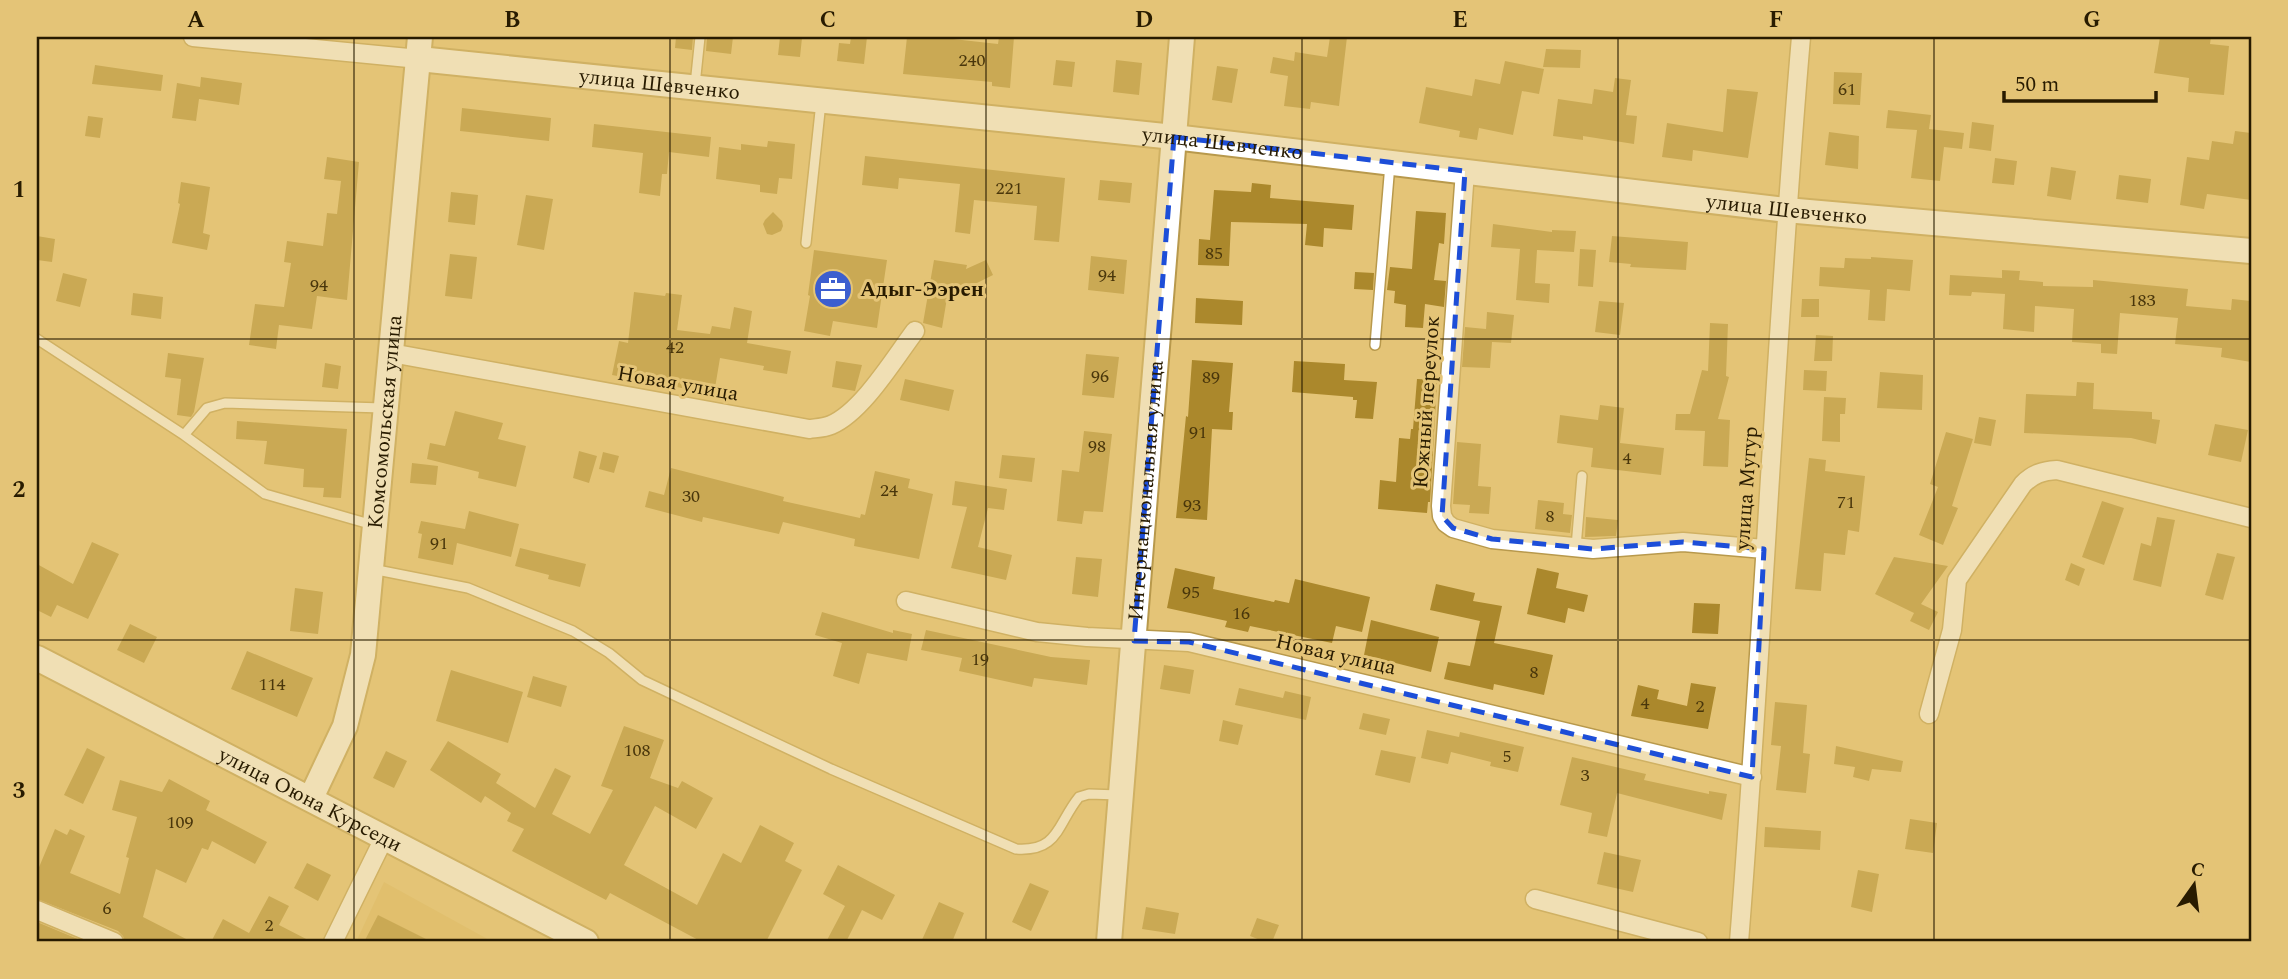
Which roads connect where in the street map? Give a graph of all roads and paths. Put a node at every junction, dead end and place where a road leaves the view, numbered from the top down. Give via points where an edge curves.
1 (193, 37) edge
2 (700, 37) edge
3 (1182, 37) edge
4 (1801, 37) edge
5 (420, 48) edge
6 (695, 87) junction
7 (821, 100) junction
8 (1174, 137) junction
9 (1390, 163) junction
10 (1465, 172) junction
11 (1786, 210) junction
12 (806, 243) dead end
13 (2251, 251) edge
14 (915, 331) dead end
15 (37, 339) edge
16 (1375, 345) dead end
17 (391, 353) junction
18 (386, 408) junction
19 (184, 435) junction
20 (1582, 476) dead end
21 (2251, 518) edge
22 (375, 526) junction
23 (1576, 547) junction
24 (1764, 549) junction
25 (371, 568) junction
26 (906, 601) dead end
27 (1134, 640) junction
28 (37, 658) edge
29 (1929, 714) dead end
30 (1752, 777) junction
31 (1121, 795) junction
32 (311, 799) junction
33 (384, 838) junction
34 (1535, 899) dead end
35 (37, 910) edge
36 (114, 942) edge
37 (333, 942) edge
38 (586, 942) edge
39 (1110, 942) edge
40 (1698, 942) edge
41 (1739, 942) edge

1 - 5 street, улица Шевченко
2 - 6 lane
3 - 8 street, Интернациональная улица
4 - 11 street, улица Мугур
5 - 6 street, улица Шевченко
5 - 17 street, Комсомольская улица
6 - 7 street, улица Шевченко
7 - 8 street, улица Шевченко
7 - 12 lane
8 - 9 street, улица Шевченко
8 - 27 street, Интернациональная улица
9 - 10 street, улица Шевченко
9 - 16 lane
10 - 11 street, улица Шевченко
10 - 23 street, Южный переулок via 1442,516 1453,528 1492,539
11 - 13 street, улица Шевченко
11 - 24 street, улица Мугур
14 - 17 street, Новая улица via 856,408 828,427 809,429
15 - 19 lane
17 - 18 street, Комсомольская улица
18 - 19 lane via 225,403 207,408
18 - 22 street, Комсомольская улица
19 - 22 lane via 265,494
20 - 23 lane
21 - 29 street via 2056,470 2032,475 1957,580 1952,630
22 - 25 street, Комсомольская улица
23 - 24 street, Южный переулок via 1684,542
24 - 30 street, улица Мугур
25 - 31 lane via 468,589 573,631 642,680 1016,849 1046,845 1079,797
25 - 32 street, Комсомольская улица via 363,654 352,703
26 - 27 street, Новая улица via 1037,632
27 - 30 street, Новая улица via 1189,642
27 - 31 street, Интернациональная улица
28 - 32 street, улица Оюна Курседи
30 - 41 street, улица Мугур
31 - 39 street, Интернациональная улица
32 - 33 street, улица Оюна Курседи
33 - 37 street
33 - 38 street, улица Оюна Курседи
34 - 40 street
35 - 36 street

